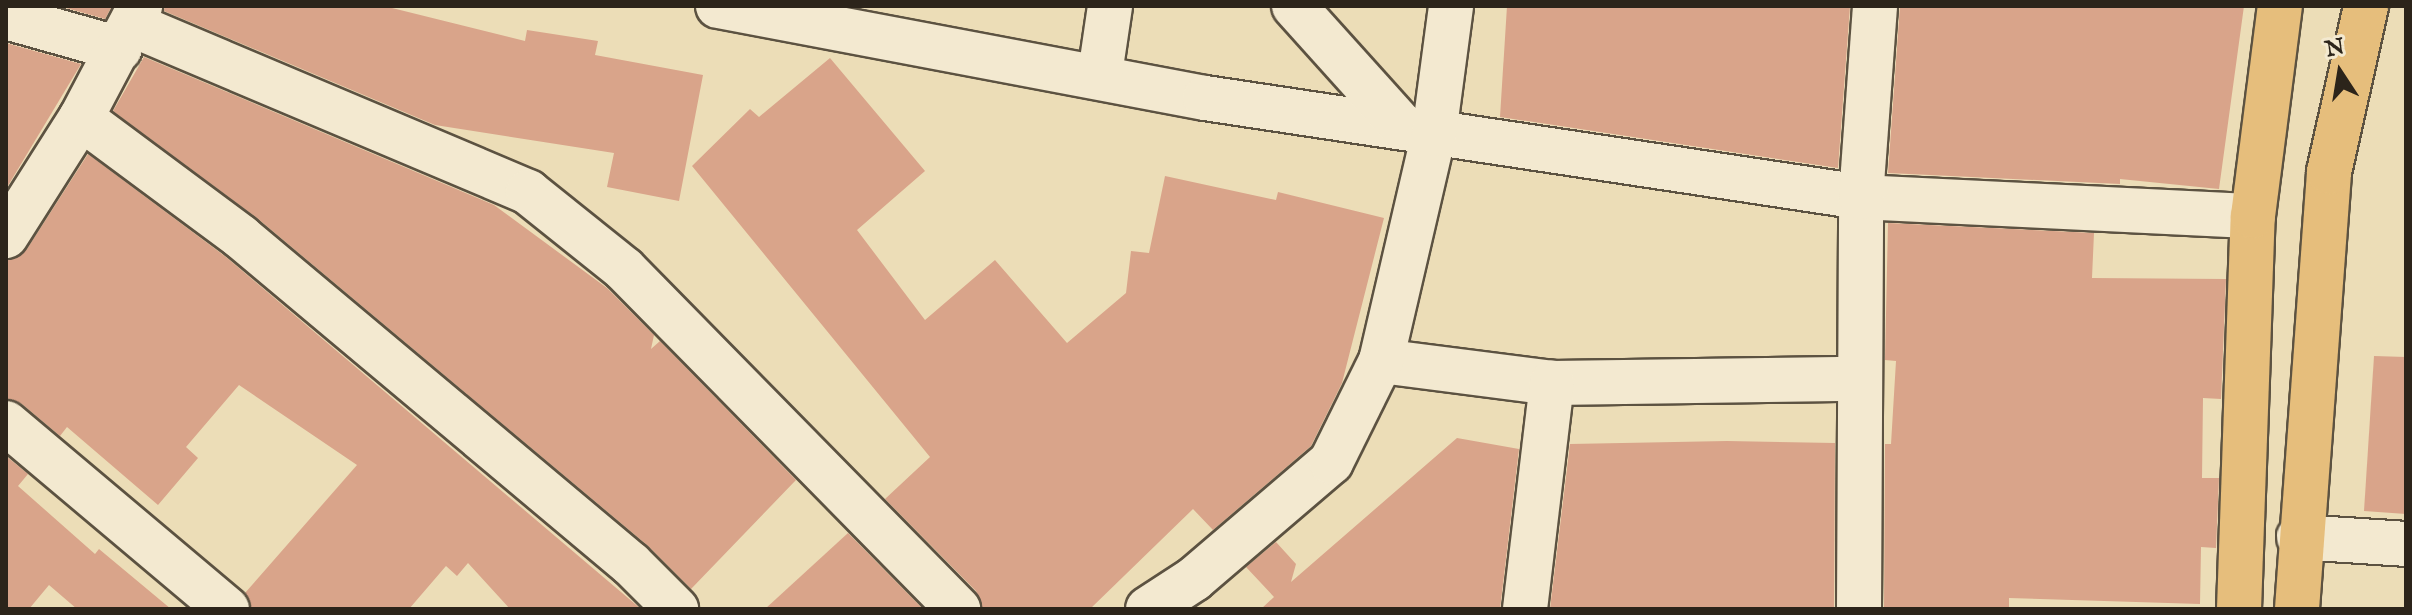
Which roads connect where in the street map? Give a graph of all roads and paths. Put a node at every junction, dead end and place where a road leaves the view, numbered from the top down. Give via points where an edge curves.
1 (718, 6) edge
2 (1110, 6) edge
3 (1294, 6) edge
4 (1451, 6) edge
5 (1875, 6) edge
6 (2280, 6) edge
7 (2366, 6) edge
8 (6, 17) edge
9 (909, 23) edge
10 (131, 27) edge
11 (1100, 74) junction
12 (81, 118) junction
13 (1418, 130) junction
14 (1861, 197) junction
15 (2253, 216) junction
16 (6, 236) edge
17 (1381, 361) junction
18 (1857, 379) junction
19 (1552, 383) junction
20 (6, 423) edge
21 (2299, 537) junction
22 (2406, 544) edge
23 (227, 609) edge
24 (676, 609) edge
25 (958, 609) edge
26 (1148, 609) edge
27 (1525, 609) edge
28 (1859, 609) edge
29 (2239, 609) edge
30 (2297, 609) edge

1 - 9 street
2 - 11 street
3 - 13 street
4 - 13 street
5 - 14 street
6 - 15 main road
7 - 21 main road via 2329,172
8 - 10 street
9 - 11 street
10 - 12 street
10 - 25 street via 528,192 624,269
11 - 13 street via 1205,98
12 - 16 street
12 - 24 street via 241,237 631,564
13 - 14 street
13 - 17 street
14 - 15 street
14 - 18 street
15 - 29 main road
17 - 19 street
17 - 26 street via 1331,462 1194,579
18 - 19 street
18 - 28 street
19 - 27 street
20 - 23 street
21 - 22 street
21 - 30 main road

